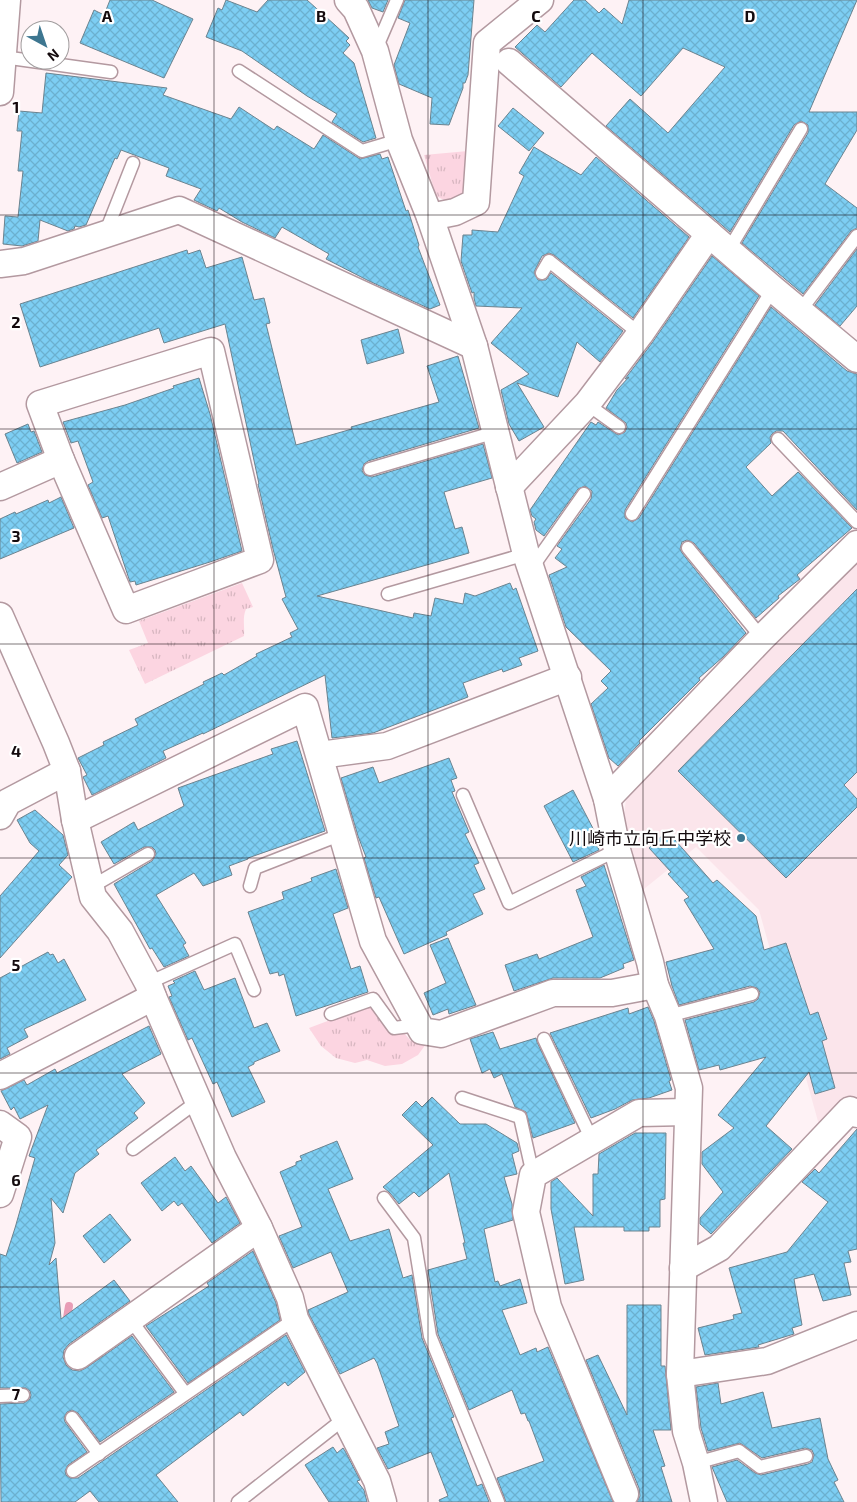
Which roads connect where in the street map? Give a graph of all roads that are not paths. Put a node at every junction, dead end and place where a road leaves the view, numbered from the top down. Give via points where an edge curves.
1 (7, 0) edge
2 (348, 0) edge
3 (397, 0) edge
4 (540, 0) edge
5 (375, 51) junction
6 (2, 57) junction
7 (509, 62) dead end
8 (240, 71) dead end
9 (111, 72) dead end
10 (0, 92) edge
11 (801, 129) dead end
12 (399, 140) junction
13 (133, 162) dead end
14 (430, 217) junction
15 (105, 234) junction
16 (709, 234) junction
17 (857, 236) edge
18 (728, 251) junction
19 (0, 264) edge
20 (542, 274) dead end
21 (773, 289) junction
22 (800, 311) junction
23 (640, 334) junction
24 (474, 346) junction
25 (857, 359) edge
26 (587, 404) junction
27 (619, 427) dead end
28 (496, 432) junction
29 (778, 439) dead end
30 (61, 460) junction
31 (370, 469) dead end
32 (0, 487) edge
33 (509, 487) junction
34 (584, 494) dead end
35 (632, 514) dead end
36 (857, 522) edge
37 (857, 544) edge
38 (688, 548) dead end
39 (529, 562) junction
40 (388, 594) dead end
41 (0, 616) edge
42 (762, 638) junction
43 (568, 677) junction
44 (320, 756) junction
45 (67, 772) junction
46 (463, 795) dead end
47 (607, 799) junction
48 (0, 816) edge
49 (76, 820) junction
50 (342, 834) junction
51 (618, 850) junction
52 (148, 854) dead end
53 (250, 886) dead end
54 (91, 887) junction
55 (655, 984) junction
56 (151, 990) junction
57 (254, 990) dead end
58 (752, 994) dead end
59 (331, 1014) dead end
60 (668, 1016) junction
61 (418, 1025) junction
62 (544, 1039) dead end
63 (0, 1076) edge
64 (462, 1098) dead end
65 (198, 1101) junction
66 (688, 1112) junction
67 (857, 1114) edge
68 (0, 1124) edge
69 (592, 1140) junction
70 (133, 1150) dead end
71 (533, 1175) junction
72 (0, 1194) edge
73 (384, 1198) dead end
74 (259, 1228) junction
75 (683, 1268) junction
76 (130, 1319) junction
77 (295, 1319) junction
78 (857, 1325) edge
79 (78, 1356) dead end
80 (680, 1374) junction
81 (184, 1393) junction
82 (23, 1395) dead end
83 (0, 1396) edge
84 (72, 1418) dead end
85 (345, 1418) junction
86 (99, 1454) junction
87 (806, 1456) dead end
88 (696, 1464) junction
89 (73, 1471) dead end
90 (627, 1498) edge
91 (238, 1502) edge
92 (383, 1502) edge
93 (498, 1502) edge
94 (704, 1502) edge

1 - 6 street
2 - 5 street via 356,9
3 - 5 lane
4 - 14 street via 487,43 476,202 455,212
5 - 12 street
6 - 9 lane
6 - 10 street
7 - 16 street
8 - 12 lane via 362,152
11 - 18 lane
12 - 14 street
13 - 15 lane
14 - 24 street
15 - 19 street via 24,261
15 - 24 street via 179,210
16 - 18 street
16 - 23 street
17 - 22 lane
18 - 21 street
20 - 23 lane via 549,260
21 - 22 street
21 - 35 lane
22 - 25 street
23 - 26 street
24 - 28 street
26 - 27 lane
26 - 33 street
28 - 31 lane
28 - 33 street
29 - 36 lane
30 - 30 street via 40,404 211,351 260,560 126,610
30 - 32 street
33 - 39 street
34 - 39 lane
37 - 42 street
38 - 42 lane
39 - 40 lane
39 - 43 street
41 - 45 street
42 - 47 street
43 - 44 street via 387,746
43 - 47 street
44 - 49 street via 305,707
44 - 50 street
45 - 48 street via 8,802
45 - 49 street
46 - 51 lane via 510,902
47 - 51 street
49 - 54 street
50 - 53 lane via 255,868
50 - 61 street via 373,940
51 - 55 street
52 - 54 lane
54 - 56 street via 93,897 120,931
55 - 60 street
55 - 61 street via 612,992 552,993 441,1034 422,1031
56 - 57 lane via 235,944
56 - 63 street
56 - 65 street
58 - 60 lane
59 - 61 lane via 372,999 394,1028
60 - 66 street via 689,1088
62 - 69 lane
64 - 71 lane via 520,1117
65 - 70 lane
65 - 74 street
66 - 69 street via 639,1114
66 - 75 street
67 - 75 street via 850,1110 719,1248
68 - 72 street via 18,1137
69 - 71 street
71 - 90 street via 526,1212 548,1307
73 - 93 lane via 414,1238 430,1336
74 - 76 street
74 - 77 street via 290,1298
75 - 80 street
76 - 79 street
76 - 81 lane
77 - 81 lane
77 - 85 street
78 - 80 street via 767,1361
80 - 88 street via 686,1431
81 - 86 lane
82 - 83 lane
84 - 86 lane
85 - 91 lane
85 - 92 street via 377,1481
86 - 89 lane
87 - 88 lane via 760,1467 739,1451
88 - 94 street

